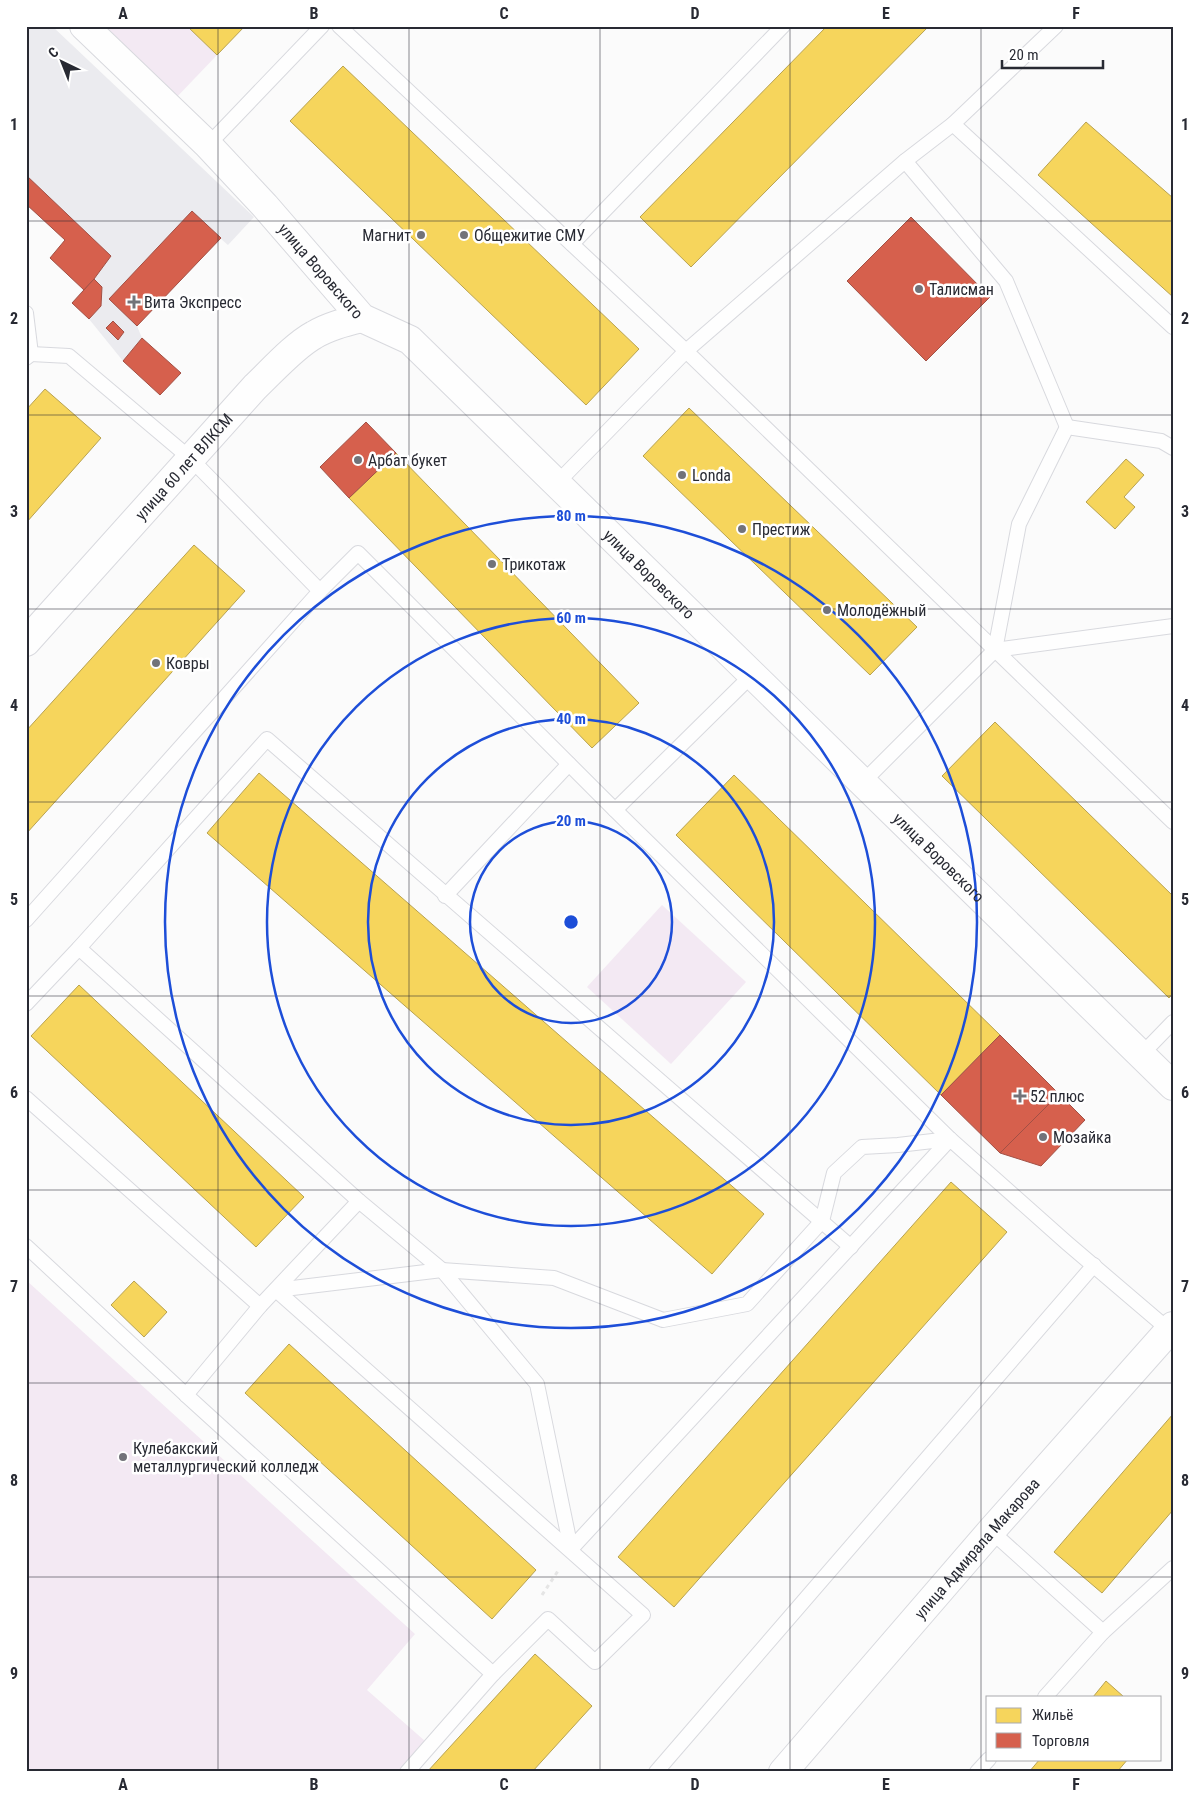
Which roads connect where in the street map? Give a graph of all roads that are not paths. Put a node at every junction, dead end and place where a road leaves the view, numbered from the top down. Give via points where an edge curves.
1 (84, 26) edge
2 (322, 26) edge
3 (339, 26) edge
4 (784, 26) edge
5 (1056, 26) edge
6 (953, 124) junction
7 (208, 146) junction
8 (905, 161) junction
9 (572, 244) junction
10 (26, 313) edge
11 (362, 318) junction
12 (1173, 327) edge
13 (686, 351) junction
14 (28, 356) edge
15 (1067, 427) junction
16 (1173, 448) edge
17 (191, 459) junction
18 (557, 483) junction
19 (320, 591) junction
20 (1173, 626) edge
21 (26, 642) edge
22 (995, 650) junction
23 (752, 675) junction
24 (570, 764) junction
25 (862, 783) junction
26 (615, 810) junction
27 (1173, 822) edge
28 (445, 896) junction
29 (26, 920) edge
30 (79, 948) junction
31 (26, 1004) edge
32 (1173, 1022) edge
33 (1141, 1054) junction
34 (1173, 1086) edge
35 (26, 1098) edge
36 (950, 1139) junction
37 (359, 1201) junction
38 (822, 1222) junction
39 (26, 1246) edge
40 (851, 1247) junction
41 (1094, 1265) junction
42 (442, 1270) junction
43 (276, 1290) junction
44 (260, 1306) junction
45 (1171, 1328) edge
46 (186, 1395) junction
47 (991, 1530) junction
48 (571, 1549) junction
49 (1173, 1568) edge
50 (1103, 1632) junction
51 (492, 1674) junction
52 (1046, 1696) edge
53 (988, 1760) edge
54 (407, 1772) edge
55 (656, 1772) edge
56 (783, 1772) edge
57 (978, 1772) edge

1 - 7 street, улица Воровского
2 - 7 lane
3 - 9 lane
4 - 9 lane
5 - 6 lane
6 - 8 lane
6 - 12 lane
7 - 11 street, улица Воровского
8 - 13 lane
8 - 15 lane via 1006,281
9 - 13 lane
10 - 14 lane
11 - 17 street, улица 60 лет ВЛКСМ via 313,335 255,387
11 - 18 street, улица Воровского via 410,340
13 - 18 lane
13 - 22 lane
14 - 17 lane via 69,356
15 - 16 lane via 1161,441
15 - 22 lane via 1018,524
17 - 19 lane
17 - 21 street, улица 60 лет ВЛКСМ
18 - 23 street, улица Воровского
19 - 24 lane via 358,553
19 - 29 lane
20 - 22 lane
22 - 25 lane
22 - 27 lane
23 - 25 street, улица Воровского
23 - 26 lane
24 - 26 lane
24 - 28 lane
25 - 33 street, улица Воровского
26 - 36 lane
28 - 30 lane via 266,739
28 - 38 lane
30 - 31 lane
30 - 37 lane
32 - 33 lane
33 - 34 street, улица Воровского
35 - 44 lane
36 - 38 lane via 862,1147 834,1173
36 - 40 lane
36 - 41 lane
37 - 42 lane
37 - 43 lane
38 - 40 lane
38 - 42 lane via 747,1304 663,1320 554,1278
39 - 46 lane
40 - 48 lane
41 - 45 lane
41 - 55 lane
42 - 43 lane
42 - 48 lane via 537,1384
43 - 44 lane
43 - 48 lane
44 - 46 lane
45 - 47 street, улица Адмирала Макарова
46 - 51 lane
47 - 50 lane
47 - 56 street, улица Адмирала Макарова
48 - 51 lane via 643,1614 595,1662 548,1619
49 - 50 lane
50 - 52 lane
51 - 54 lane
53 - 57 lane

